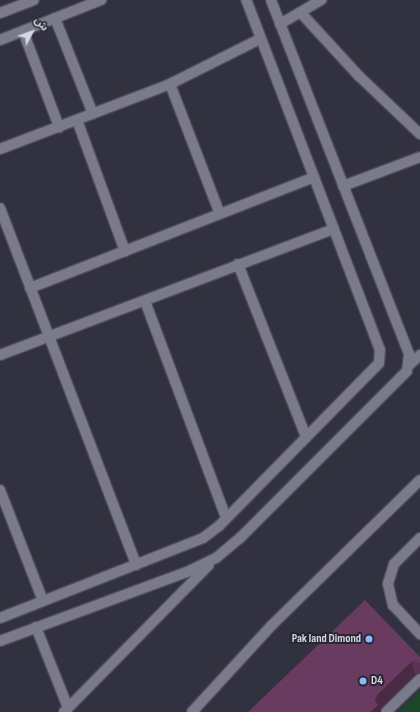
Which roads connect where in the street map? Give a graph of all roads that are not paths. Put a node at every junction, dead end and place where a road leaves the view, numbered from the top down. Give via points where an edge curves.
1 (34, 0) edge
2 (101, 0) edge
3 (246, 0) edge
4 (271, 0) edge
5 (322, 0) edge
6 (12, 4) edge
7 (0, 13) edge
8 (301, 13) junction
9 (55, 18) junction
10 (280, 24) junction
11 (23, 31) junction
12 (260, 39) junction
13 (0, 40) edge
14 (170, 84) junction
15 (93, 114) junction
16 (77, 120) junction
17 (59, 127) junction
18 (420, 134) edge
19 (0, 149) edge
20 (420, 157) edge
21 (314, 177) junction
22 (343, 186) junction
23 (0, 208) edge
24 (220, 214) junction
25 (334, 228) junction
26 (125, 251) junction
27 (238, 264) junction
28 (30, 288) junction
29 (145, 301) junction
30 (49, 337) junction
31 (0, 355) edge
32 (420, 355) edge
33 (409, 365) junction
34 (306, 437) junction
35 (420, 480) edge
36 (0, 490) edge
37 (226, 518) junction
38 (420, 538) edge
39 (216, 558) junction
40 (136, 564) junction
41 (43, 601) junction
42 (0, 618) edge
43 (36, 627) junction
44 (420, 634) edge
45 (0, 641) edge
46 (420, 679) edge
47 (66, 710) edge
48 (192, 712) edge
49 (386, 712) edge

1 - 6 street
2 - 9 street
3 - 12 street
4 - 10 street
5 - 8 street
6 - 7 street
8 - 10 street
8 - 18 street via 360,76
9 - 11 street
9 - 15 street
10 - 22 street
11 - 13 street
11 - 17 street
12 - 14 street
12 - 21 street
14 - 15 street
14 - 24 street
15 - 16 street
16 - 17 street
16 - 26 street
17 - 19 street
20 - 22 street
21 - 24 street
21 - 25 street
22 - 33 street via 409,354
23 - 28 street
24 - 26 street
25 - 27 street
25 - 34 street via 380,350 381,359 377,367
26 - 28 street
27 - 29 street
27 - 34 street
28 - 30 street
29 - 30 street
29 - 37 street
30 - 31 street
30 - 40 street
32 - 33 street
33 - 39 street via 404,376
34 - 37 street
35 - 48 street via 272,625
36 - 41 street
37 - 40 street via 212,532 194,542
38 - 44 street via 394,564 388,584 393,604
39 - 43 street via 187,572
39 - 47 street
40 - 41 street
41 - 42 street
43 - 45 street
43 - 47 street
46 - 49 street

